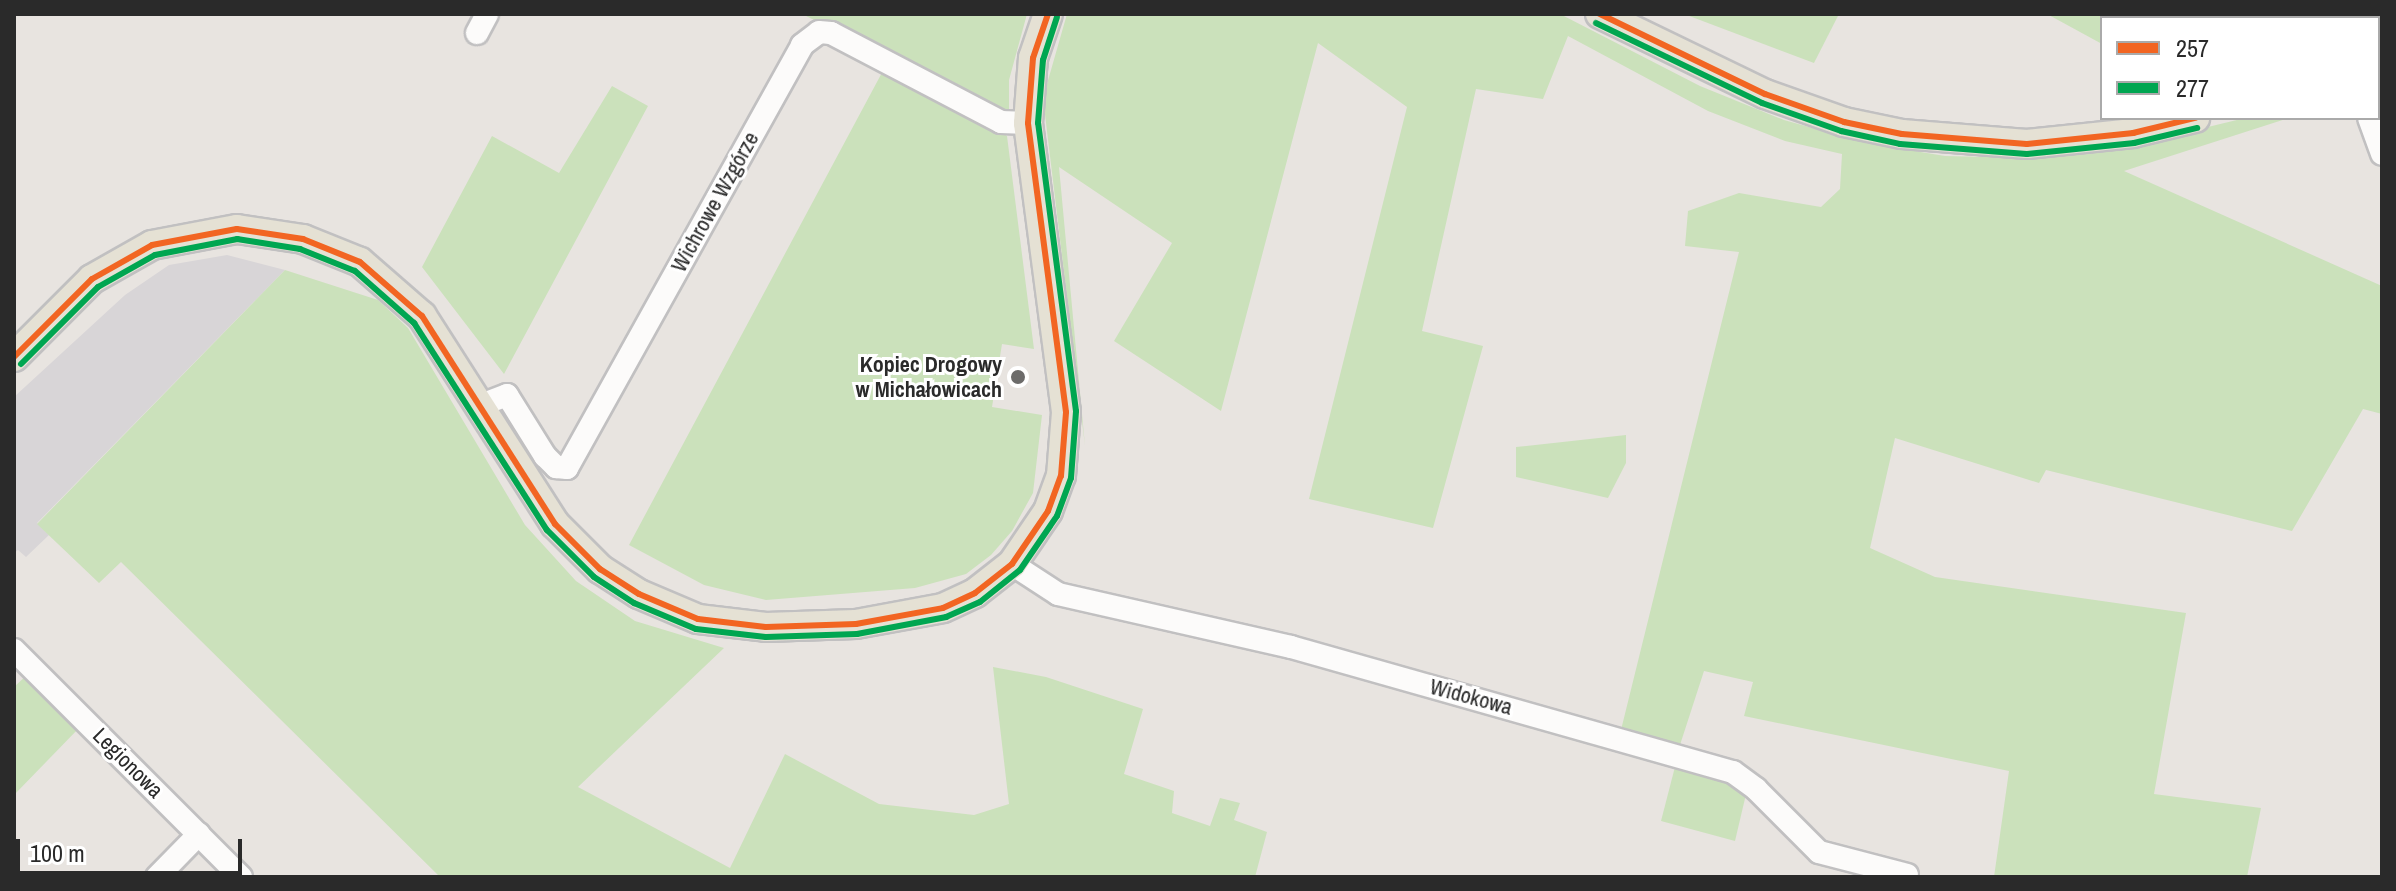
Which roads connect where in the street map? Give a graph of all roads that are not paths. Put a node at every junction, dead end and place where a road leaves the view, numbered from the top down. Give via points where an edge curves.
1 (1048, 14) edge
2 (1600, 14) edge
3 (2187, 120) edge
4 (2370, 120) edge
5 (1028, 123) junction
6 (2382, 154) edge
7 (14, 357) edge
8 (481, 405) junction
9 (1012, 564) junction
10 (14, 650) edge
11 (199, 834) junction
12 (1907, 875) dead end
13 (157, 877) edge
14 (241, 877) edge

1 - 5 main road via 1033,58
2 - 3 main road via 1765,94 1844,122 1902,134 2027,144 2133,133
4 - 6 street
5 - 8 street, Wichrowe Wzgórze via 1001,122 831,33 819,32 802,45 567,468 556,467 545,456 507,395
5 - 9 main road via 1067,433 1056,494
7 - 8 main road via 116,263 174,237 262,230 326,246 378,274 435,331
8 - 9 main road via 540,502 581,552 639,594 698,619 806,626 905,617 959,601
9 - 12 street, Widokowa via 1058,594 1291,647 1733,772 1819,852
10 - 11 street, Legionowa
11 - 13 street
11 - 14 street, Legionowa

